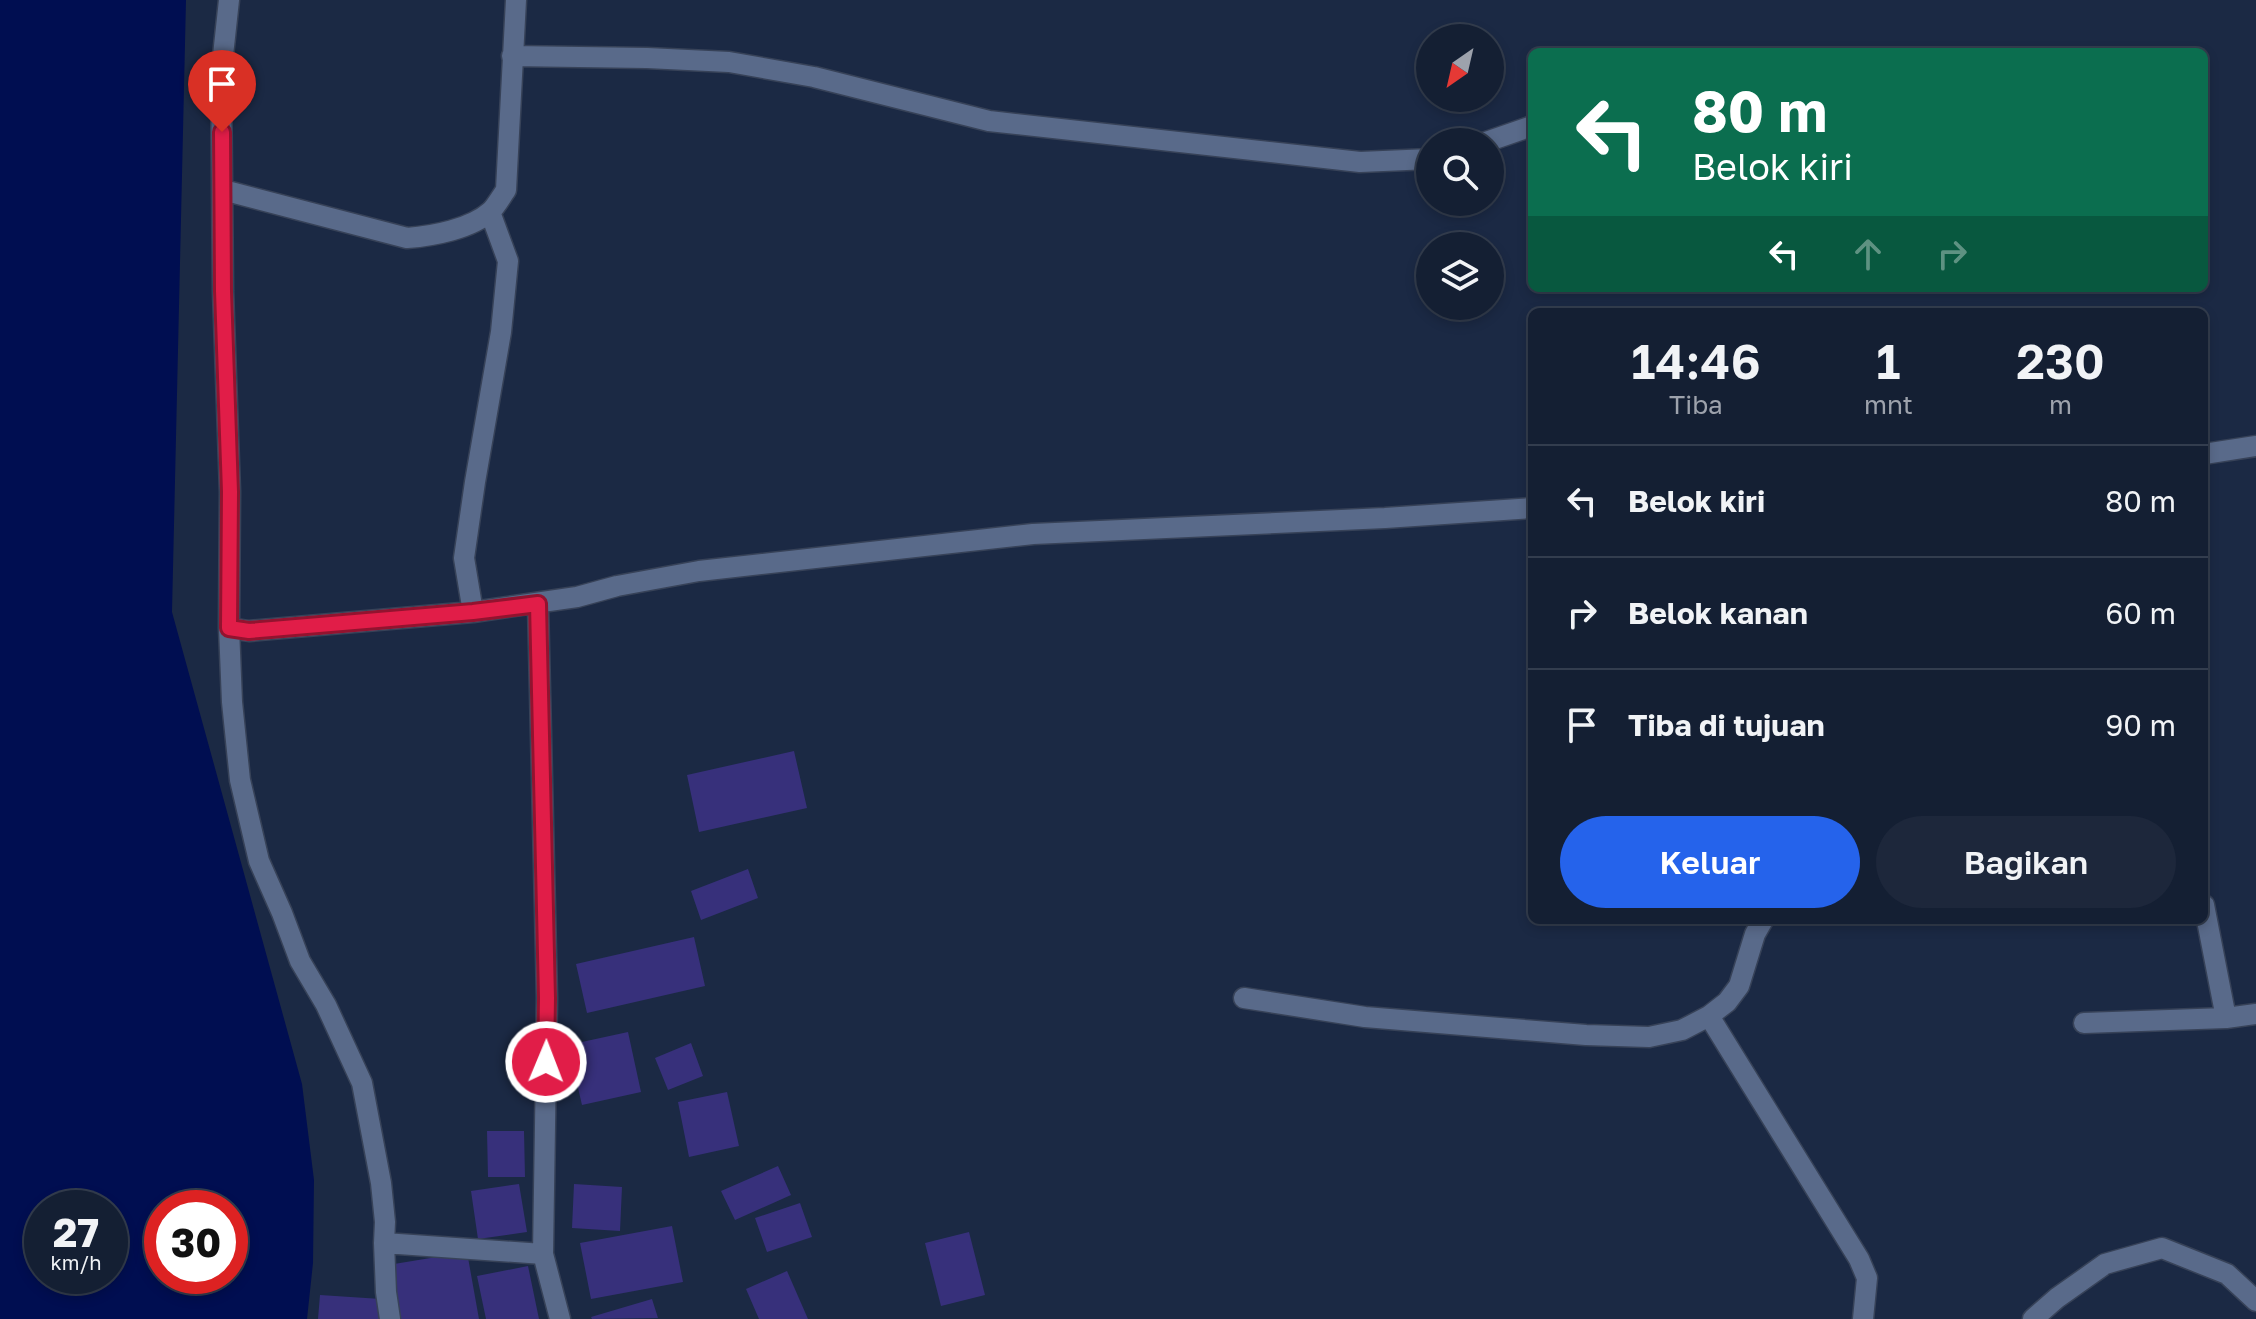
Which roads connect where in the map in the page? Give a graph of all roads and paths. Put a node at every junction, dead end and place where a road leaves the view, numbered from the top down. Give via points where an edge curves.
1 (229, 0) edge
2 (516, 0) edge
3 (512, 56) junction
4 (1528, 127) edge
5 (1504, 136) edge
6 (1416, 160) edge
7 (223, 190) junction
8 (490, 212) junction
9 (2256, 446) edge
10 (2208, 453) edge
11 (1528, 508) edge
12 (538, 604) junction
13 (473, 612) junction
14 (229, 628) junction
15 (1761, 924) edge
16 (2208, 924) edge
17 (1244, 998) dead end
18 (2256, 1014) edge
19 (1709, 1016) junction
20 (2226, 1018) junction
21 (2084, 1023) dead end
22 (384, 1243) junction
23 (543, 1254) junction
24 (2256, 1301) edge
25 (390, 1319) edge
26 (560, 1319) edge
27 (1863, 1319) edge
28 (2033, 1319) edge

1 - 7 street via 221,74
2 - 3 street
3 - 6 street via 729,62 814,77 989,121 1360,162
3 - 8 street via 506,190
4 - 5 street
7 - 8 street via 407,238 438,235
7 - 14 street
8 - 13 street via 508,261 464,558
9 - 10 street
11 - 12 street via 1033,534 699,571
12 - 13 street
12 - 23 street via 547,998
13 - 14 street via 249,631
14 - 22 street via 240,780 251,834 300,961 362,1083 381,1183
15 - 19 street via 1739,986
16 - 20 street
17 - 19 street via 1365,1017 1623,1037 1682,1030
18 - 20 street
19 - 27 street via 1859,1259 1867,1278
20 - 21 street
22 - 23 street
22 - 25 street
23 - 26 street
24 - 28 street via 2227,1274 2162,1248 2105,1264

